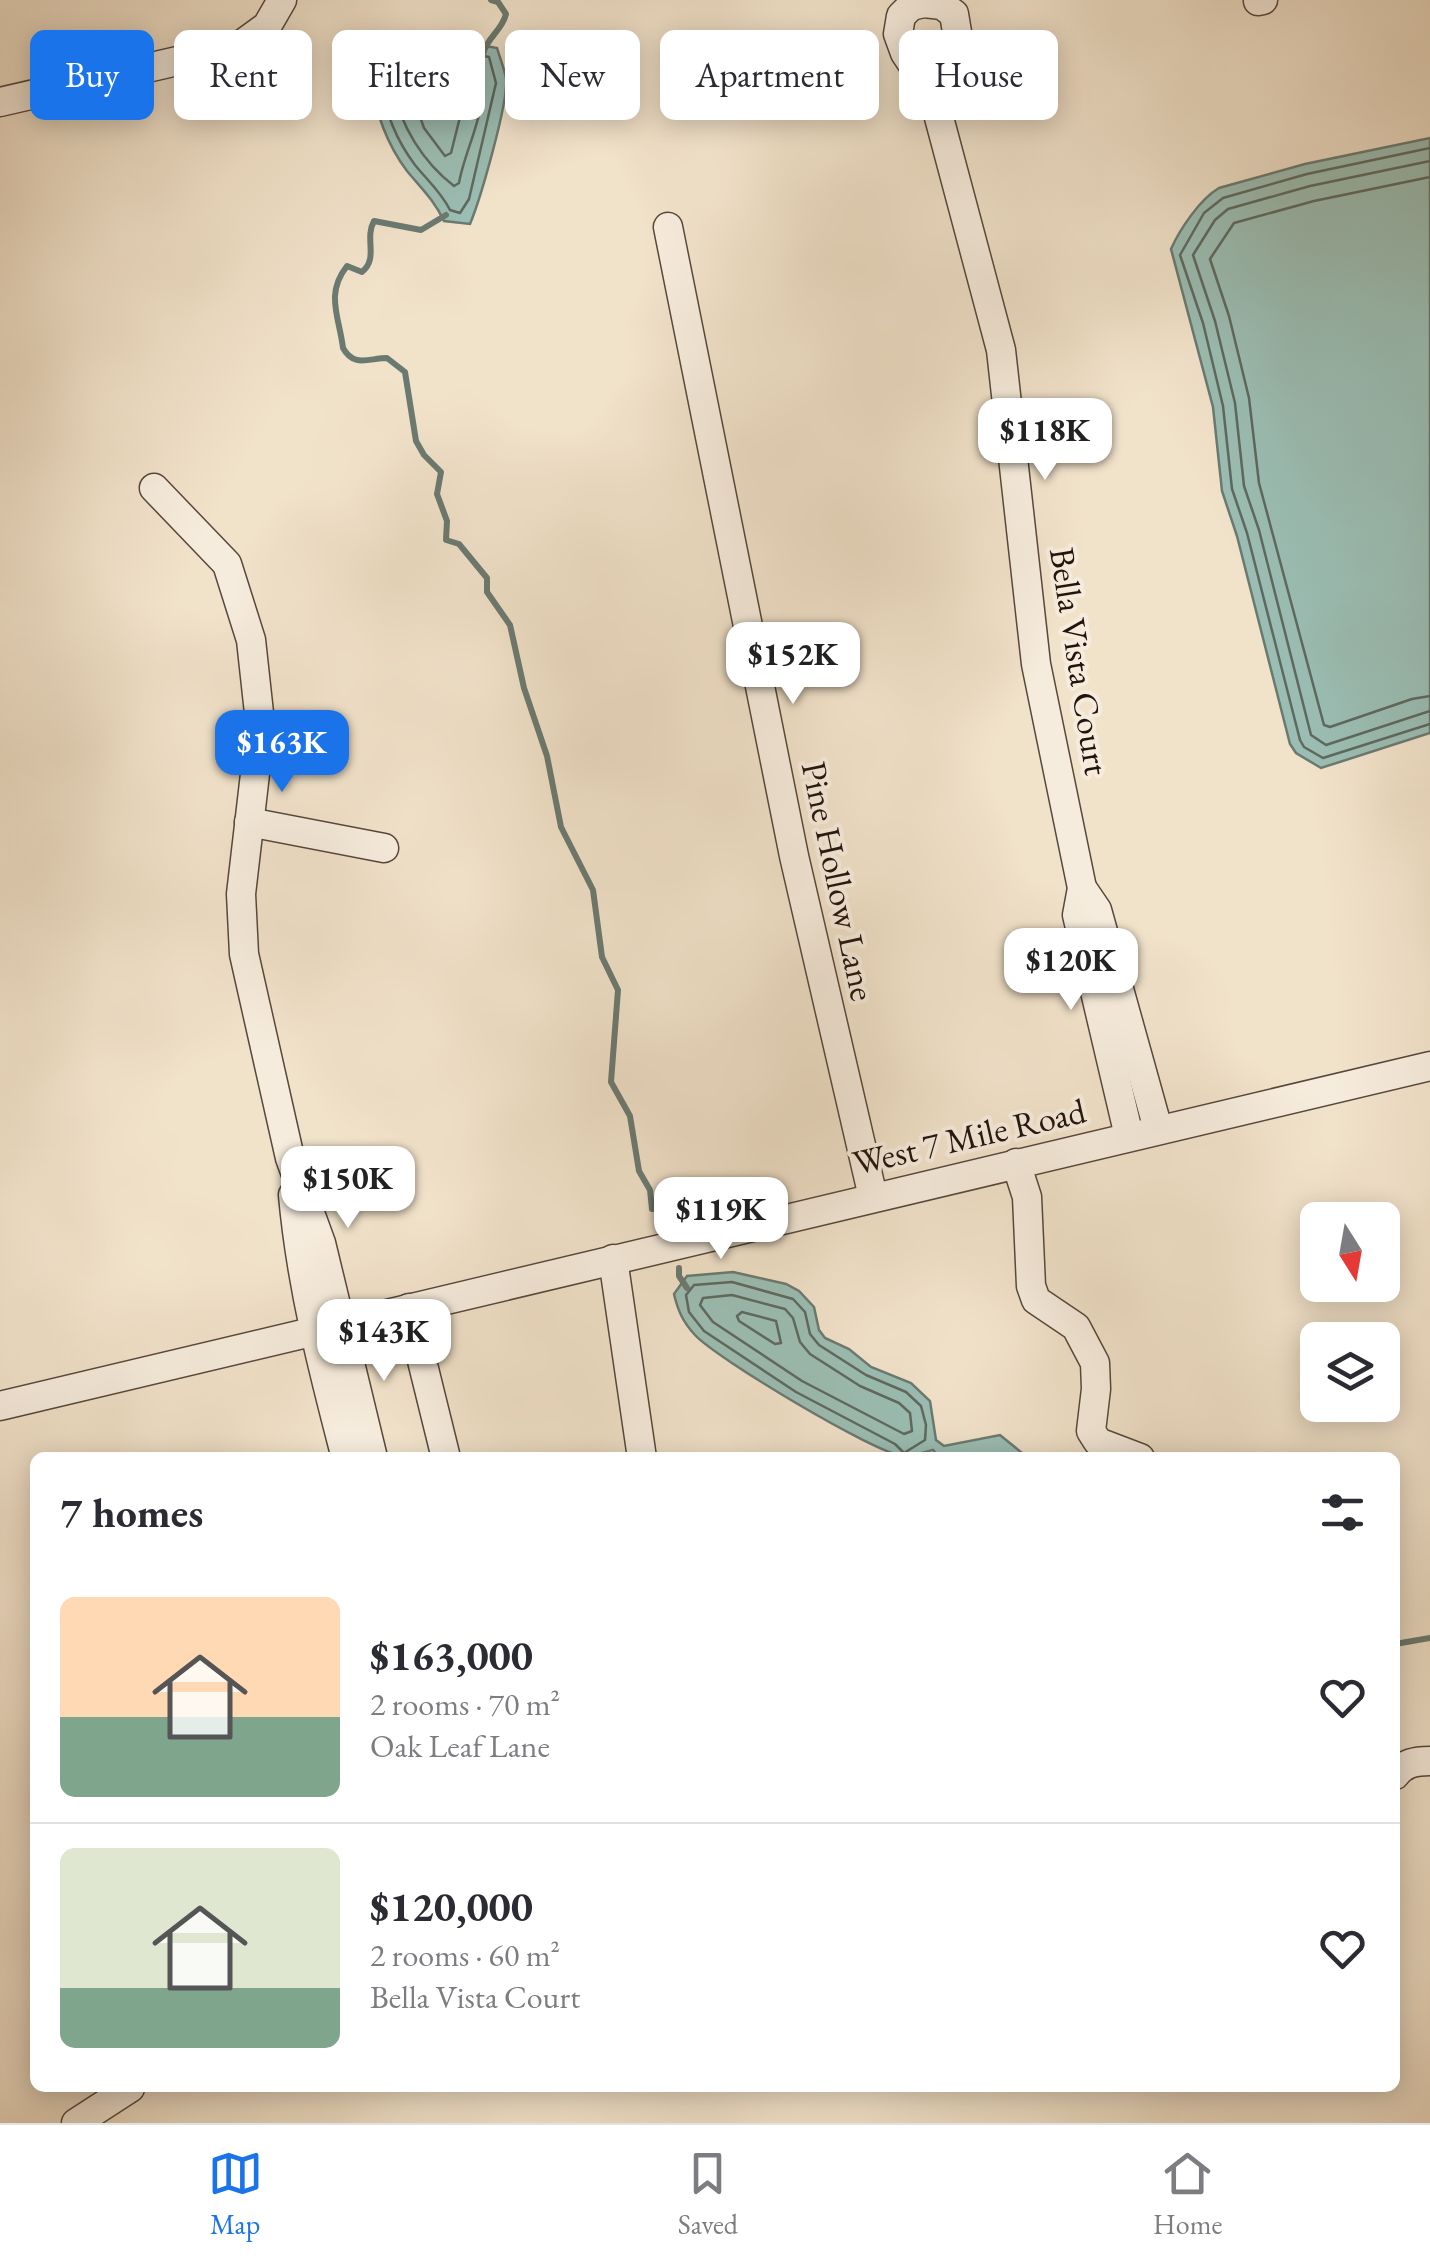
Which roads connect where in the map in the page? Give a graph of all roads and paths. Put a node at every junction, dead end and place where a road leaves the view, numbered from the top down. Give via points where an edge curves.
1 (282, 0) edge
2 (0, 102) edge
3 (939, 120) edge
4 (668, 227) dead end
5 (154, 488) dead end
6 (249, 822) junction
7 (384, 848) dead end
8 (1112, 1008) junction
9 (1430, 1066) edge
10 (1158, 1129) junction
11 (1129, 1136) junction
12 (290, 1158) junction
13 (1016, 1163) junction
14 (873, 1197) junction
15 (612, 1259) junction
16 (409, 1308) junction
17 (340, 1324) junction
18 (312, 1331) junction
19 (0, 1406) edge
20 (344, 1452) edge
21 (372, 1452) edge
22 (444, 1452) edge
23 (641, 1452) edge
24 (1124, 1452) edge
25 (1430, 1761) edge
26 (1400, 1769) edge
27 (124, 2092) edge
28 (76, 2123) edge

1 - 2 street via 267,26 238,47
3 - 8 street, Bella Vista Court via 1001,350 1036,664 1082,888 1077,915
4 - 14 street, Pine Hollow Lane via 794,856
5 - 6 street via 227,564 240,600 259,714
6 - 7 street
6 - 12 street via 240,894 244,954
8 - 10 street, Bella Vista Court
8 - 11 street, Bella Vista Court
9 - 10 street, West 7 Mile Road
10 - 11 street, West 7 Mile Road
11 - 13 street, West 7 Mile Road
12 - 17 street via 321,1243
12 - 18 street
13 - 14 street, West 7 Mile Road
13 - 24 street via 1027,1197 1036,1300 1076,1327 1095,1362 1090,1430 1098,1442
14 - 15 street, West 7 Mile Road
15 - 16 street, West 7 Mile Road
15 - 23 street
16 - 17 street, West 7 Mile Road
16 - 22 street
17 - 18 street, West 7 Mile Road
17 - 21 street
18 - 19 street, West 7 Mile Road
18 - 20 street
25 - 26 street
27 - 28 street

